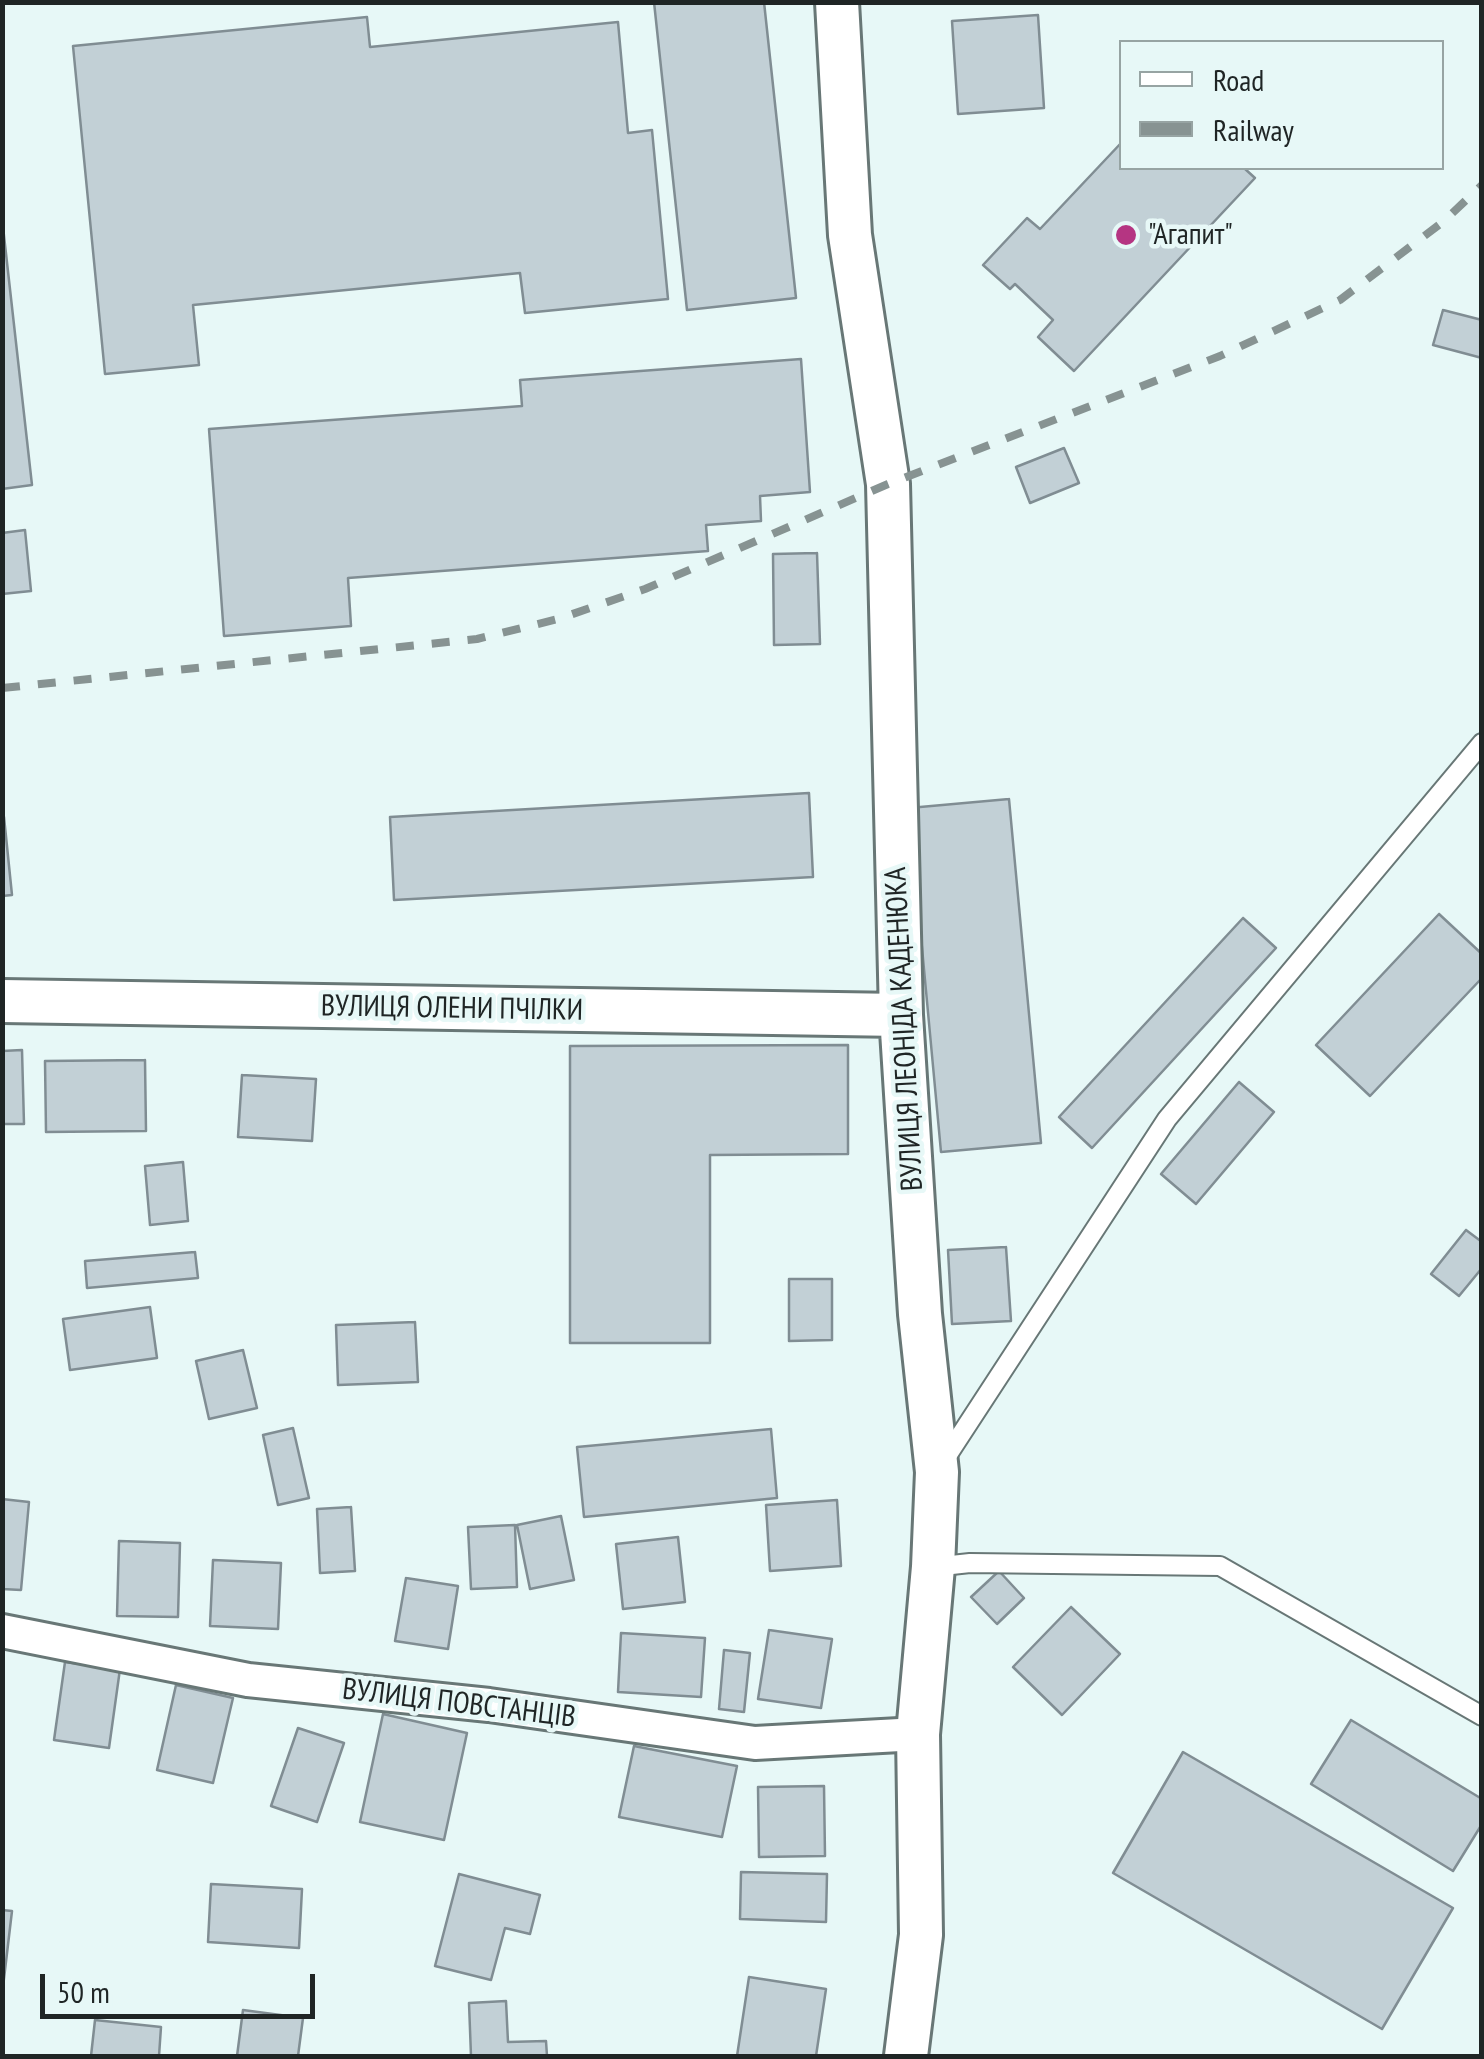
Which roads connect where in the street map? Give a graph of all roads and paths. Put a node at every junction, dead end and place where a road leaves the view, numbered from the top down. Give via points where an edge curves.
1 (837, 2) edge
2 (1482, 743) edge
3 (2, 1001) edge
4 (900, 1016) junction
5 (937, 1472) junction
6 (933, 1567) junction
7 (2, 1631) edge
8 (1482, 1716) edge
9 (918, 1734) junction
10 (906, 2056) edge

1 - 4 street, ВУЛИЦЯ ЛЕОНІДА КАДЕНЮКА via 850,234 888,484
2 - 5 lane via 1167,1119
3 - 4 street, ВУЛИЦЯ ОЛЕНИ ПЧІЛКИ
4 - 5 street, ВУЛИЦЯ ЛЕОНІДА КАДЕНЮКА
5 - 6 street, ВУЛИЦЯ ЛЕОНІДА КАДЕНЮКА
6 - 8 lane via 1220,1566
6 - 9 street, ВУЛИЦЯ ЛЕОНІДА КАДЕНЮКА
7 - 9 street, ВУЛИЦЯ ПОВСТАНЦІВ via 248,1680 754,1743
9 - 10 street, ВУЛИЦЯ ЛЕОНІДА КАДЕНЮКА via 922,1935

